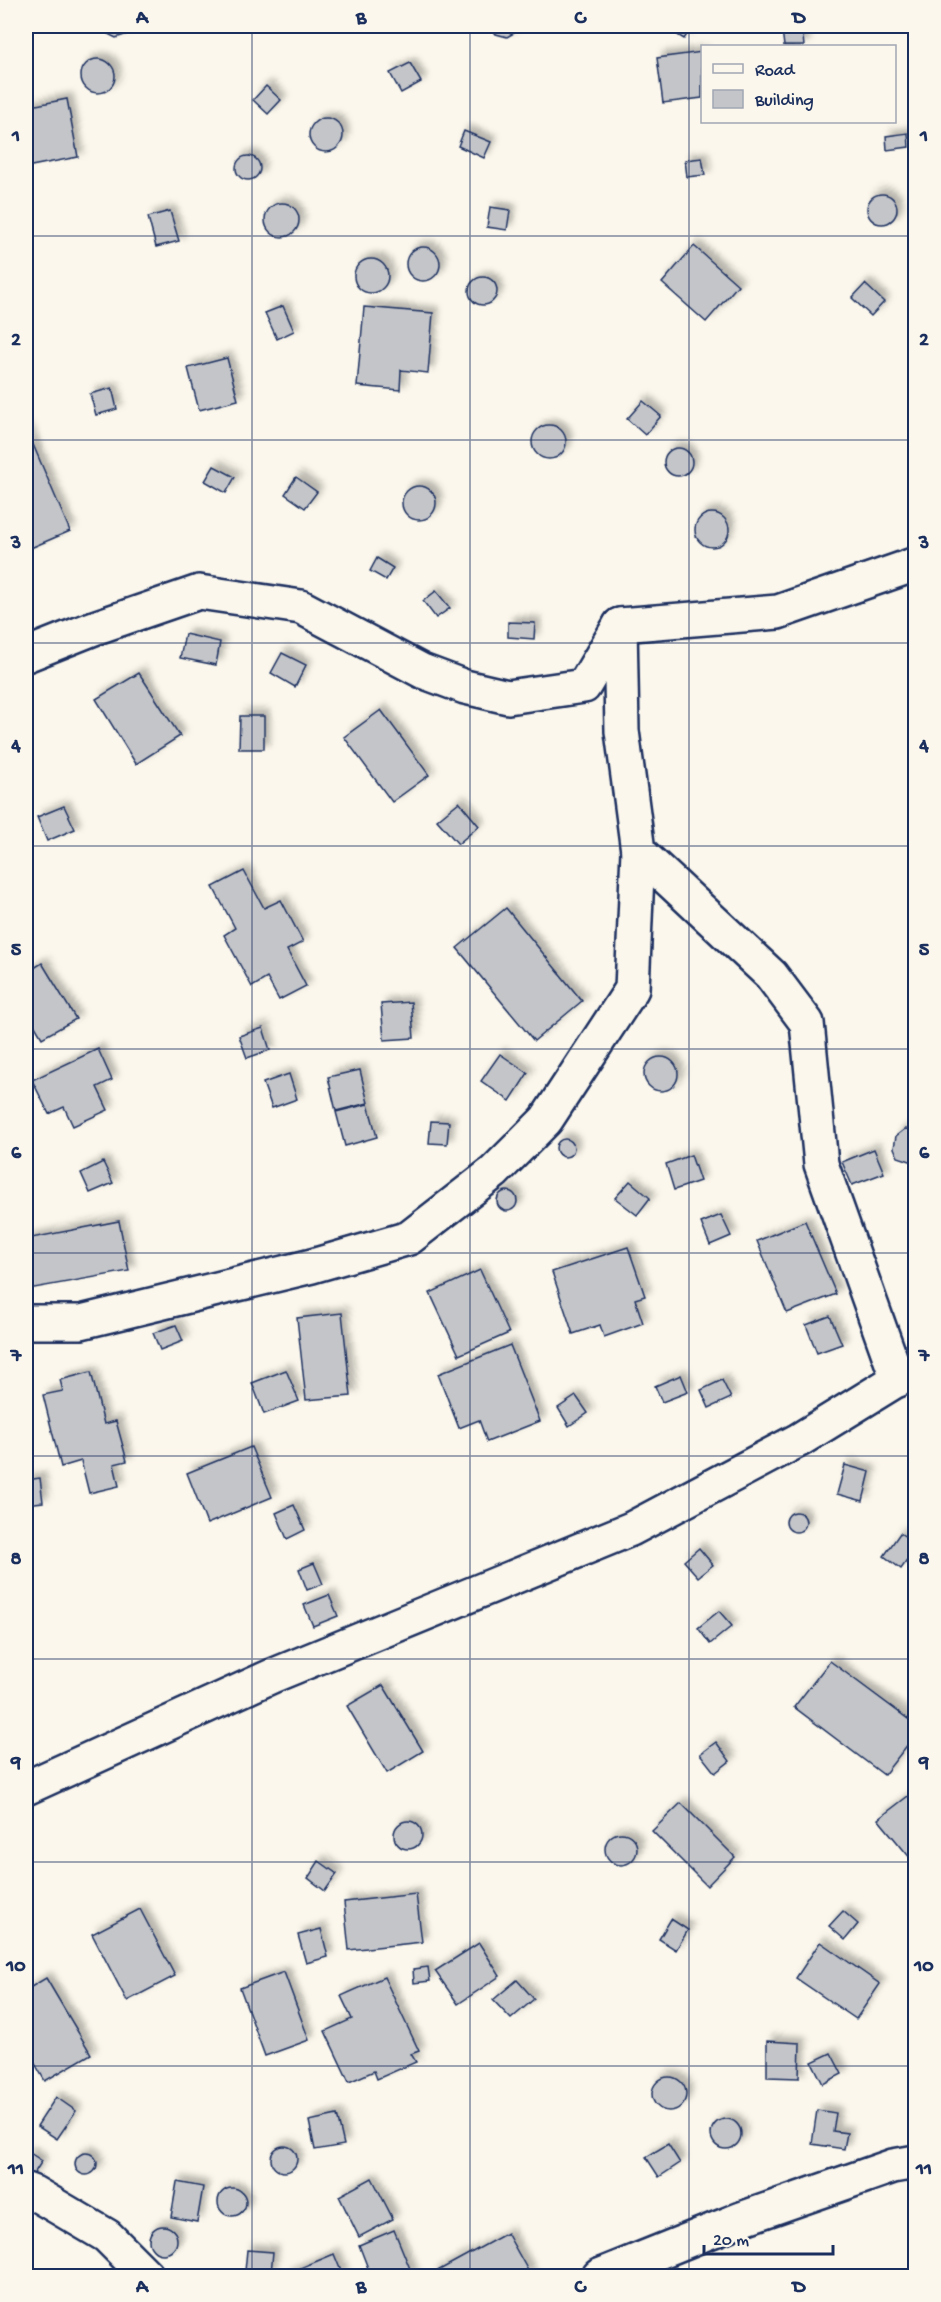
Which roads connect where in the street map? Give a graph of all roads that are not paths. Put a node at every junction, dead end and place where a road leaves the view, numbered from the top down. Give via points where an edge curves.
1 (915, 564) edge
2 (620, 625) junction
3 (26, 655) edge
4 (638, 851) junction
5 (26, 1322) edge
6 (907, 1374) edge
7 (26, 1788) edge
8 (915, 2162) edge
9 (26, 2190) edge
10 (147, 2277) edge
11 (599, 2277) edge

1 - 2 street via 778,612
2 - 3 street via 584,686 508,697 422,671 301,607 199,592
2 - 4 street via 622,731
4 - 5 street via 632,989 546,1120 494,1172 409,1238 312,1266 81,1322
4 - 6 street via 771,975 807,1023 821,1164
6 - 7 street via 799,1440 631,1529 272,1676
8 - 11 street via 893,2166 741,2219
9 - 10 street via 107,2236

